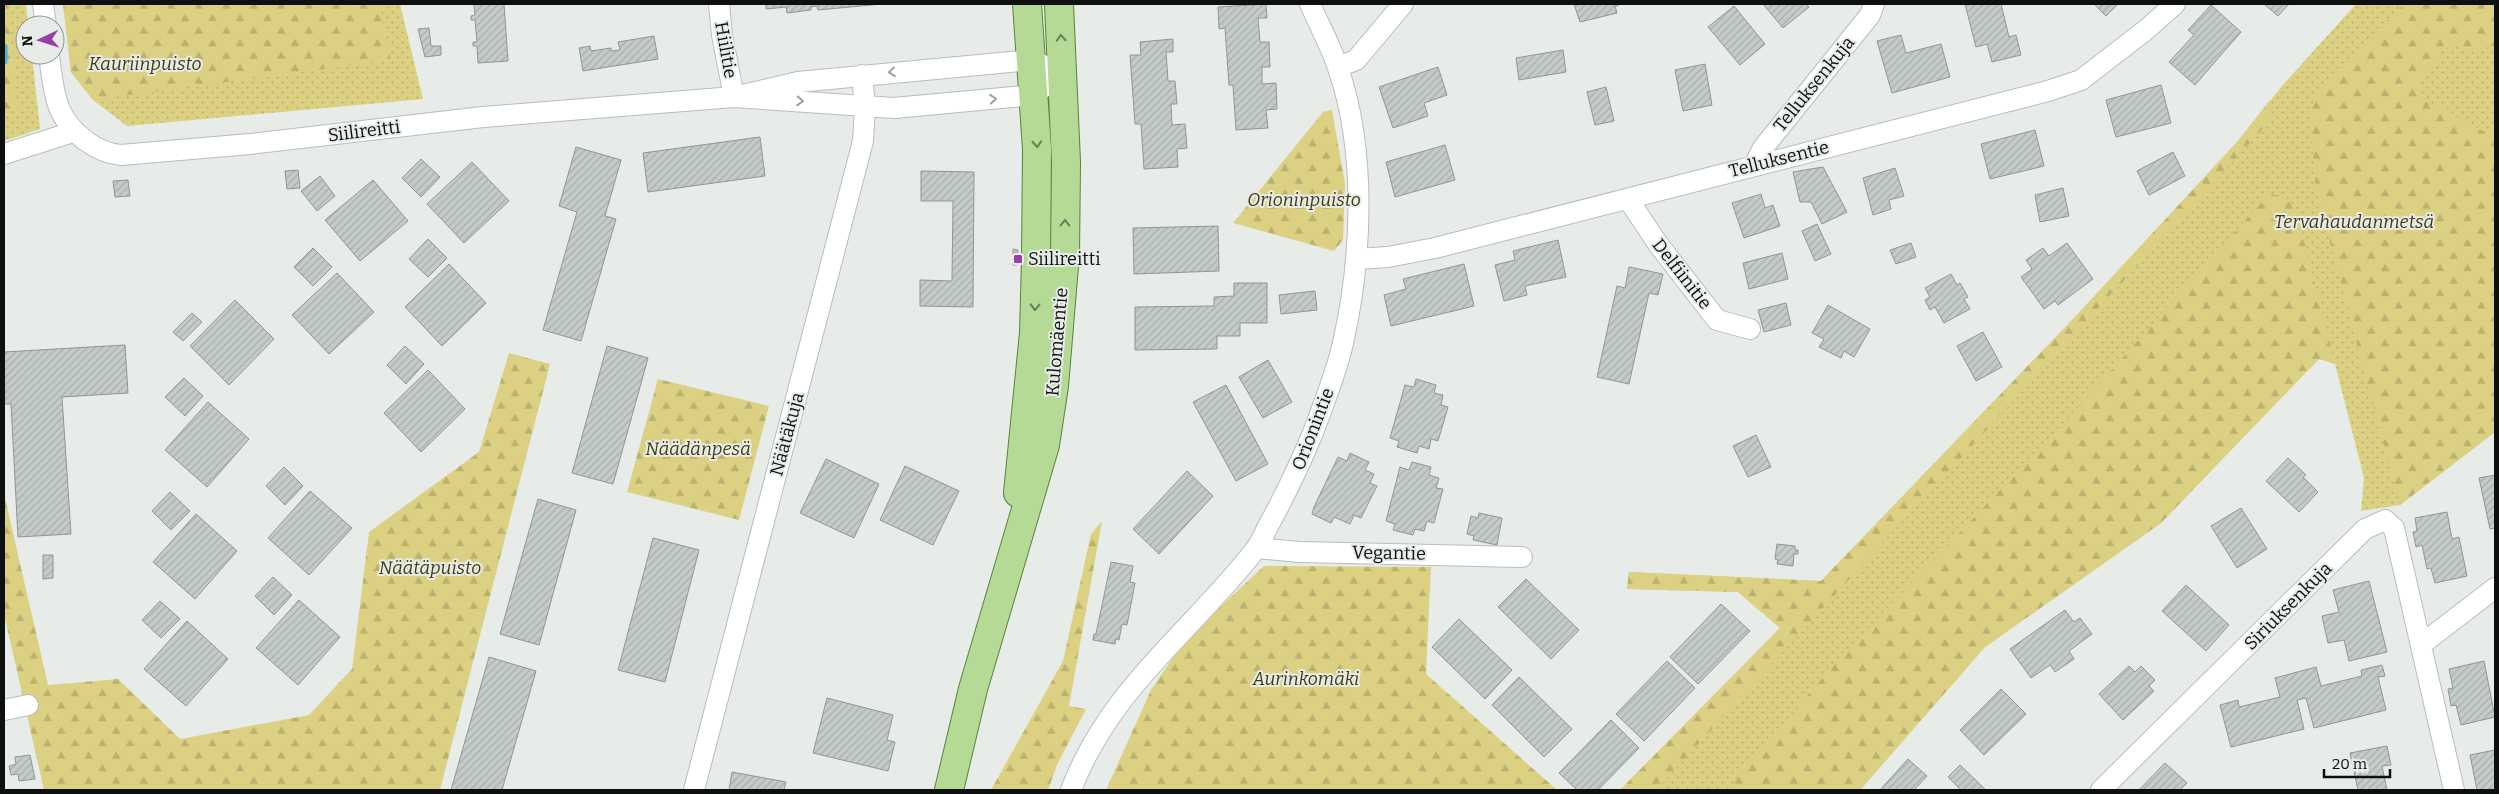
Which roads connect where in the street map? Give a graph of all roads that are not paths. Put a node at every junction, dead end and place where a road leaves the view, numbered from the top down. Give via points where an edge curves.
1 (719, 4) edge
2 (1027, 4) edge
3 (1059, 4) edge
4 (1310, 4) edge
5 (1402, 4) edge
6 (1874, 4) edge
7 (2175, 4) edge
8 (1031, 60) junction
9 (50, 65) edge
10 (1338, 67) junction
11 (1062, 73) junction
12 (862, 75) junction
13 (1034, 96) junction
14 (734, 97) junction
15 (865, 107) junction
16 (73, 132) junction
17 (4, 154) edge
18 (1755, 164) junction
19 (1628, 199) junction
20 (1357, 259) junction
21 (1750, 329) dead end
22 (1256, 548) junction
23 (1013, 554) junction
24 (1522, 557) dead end
25 (2495, 588) edge
26 (2422, 644) junction
27 (973, 689) junction
28 (28, 705) dead end
29 (4, 710) edge
30 (694, 790) edge
31 (933, 790) edge
32 (949, 790) edge
33 (1071, 790) edge
34 (2101, 790) edge
35 (2454, 790) edge

1 - 14 street, Hiilitie
2 - 8 main road, Kulomäentie
11 -> 3 main road, Kulomäentie
4 - 10 street, Orionintie
5 - 10 street via 1356,60
6 - 18 street, Telluksenkuja via 1870,15 1763,148
7 - 18 street, Telluksentie via 2080,80 1932,121
8 - 11 street, Siilireitti
8 -> 12 street, Siilireitti
8 - 13 main road, Kulomäentie
9 - 16 street via 60,113
10 - 20 street, Orionintie via 1355,155
11 - 13 street
23 -> 11 main road, Kulomäentie via 1045,445 1054,386 1065,254 1066,162
12 - 14 street, Siilireitti via 798,82
12 - 15 street, Näätäkuja
15 -> 13 street, Siilireitti via 894,108
13 -> 23 main road, Kulomäentie via 1037,149 1034,333
14 -> 15 street, Siilireitti
14 - 16 street, Siilireitti via 483,117 250,144 121,155 109,154 92,146
15 - 30 street, Näätäkuja via 863,141
16 - 17 street
18 - 19 street, Telluksentie
19 - 20 street, Telluksentie via 1435,248
19 - 21 street, Delfiinitie via 1717,320
20 - 22 street, Orionintie via 1343,345 1320,414 1298,470
22 - 24 street, Vegantie via 1300,552
22 - 33 street, Orionintie via 1114,708 1094,740
23 - 27 main road, Kulomäentie
25 - 26 street
26 - 34 street, Siriuksenkuja via 2394,528 2385,520 2365,529
26 - 35 street
27 - 31 main road, Kulomäentie
27 - 32 main road, Kulomäentie
28 - 29 street

